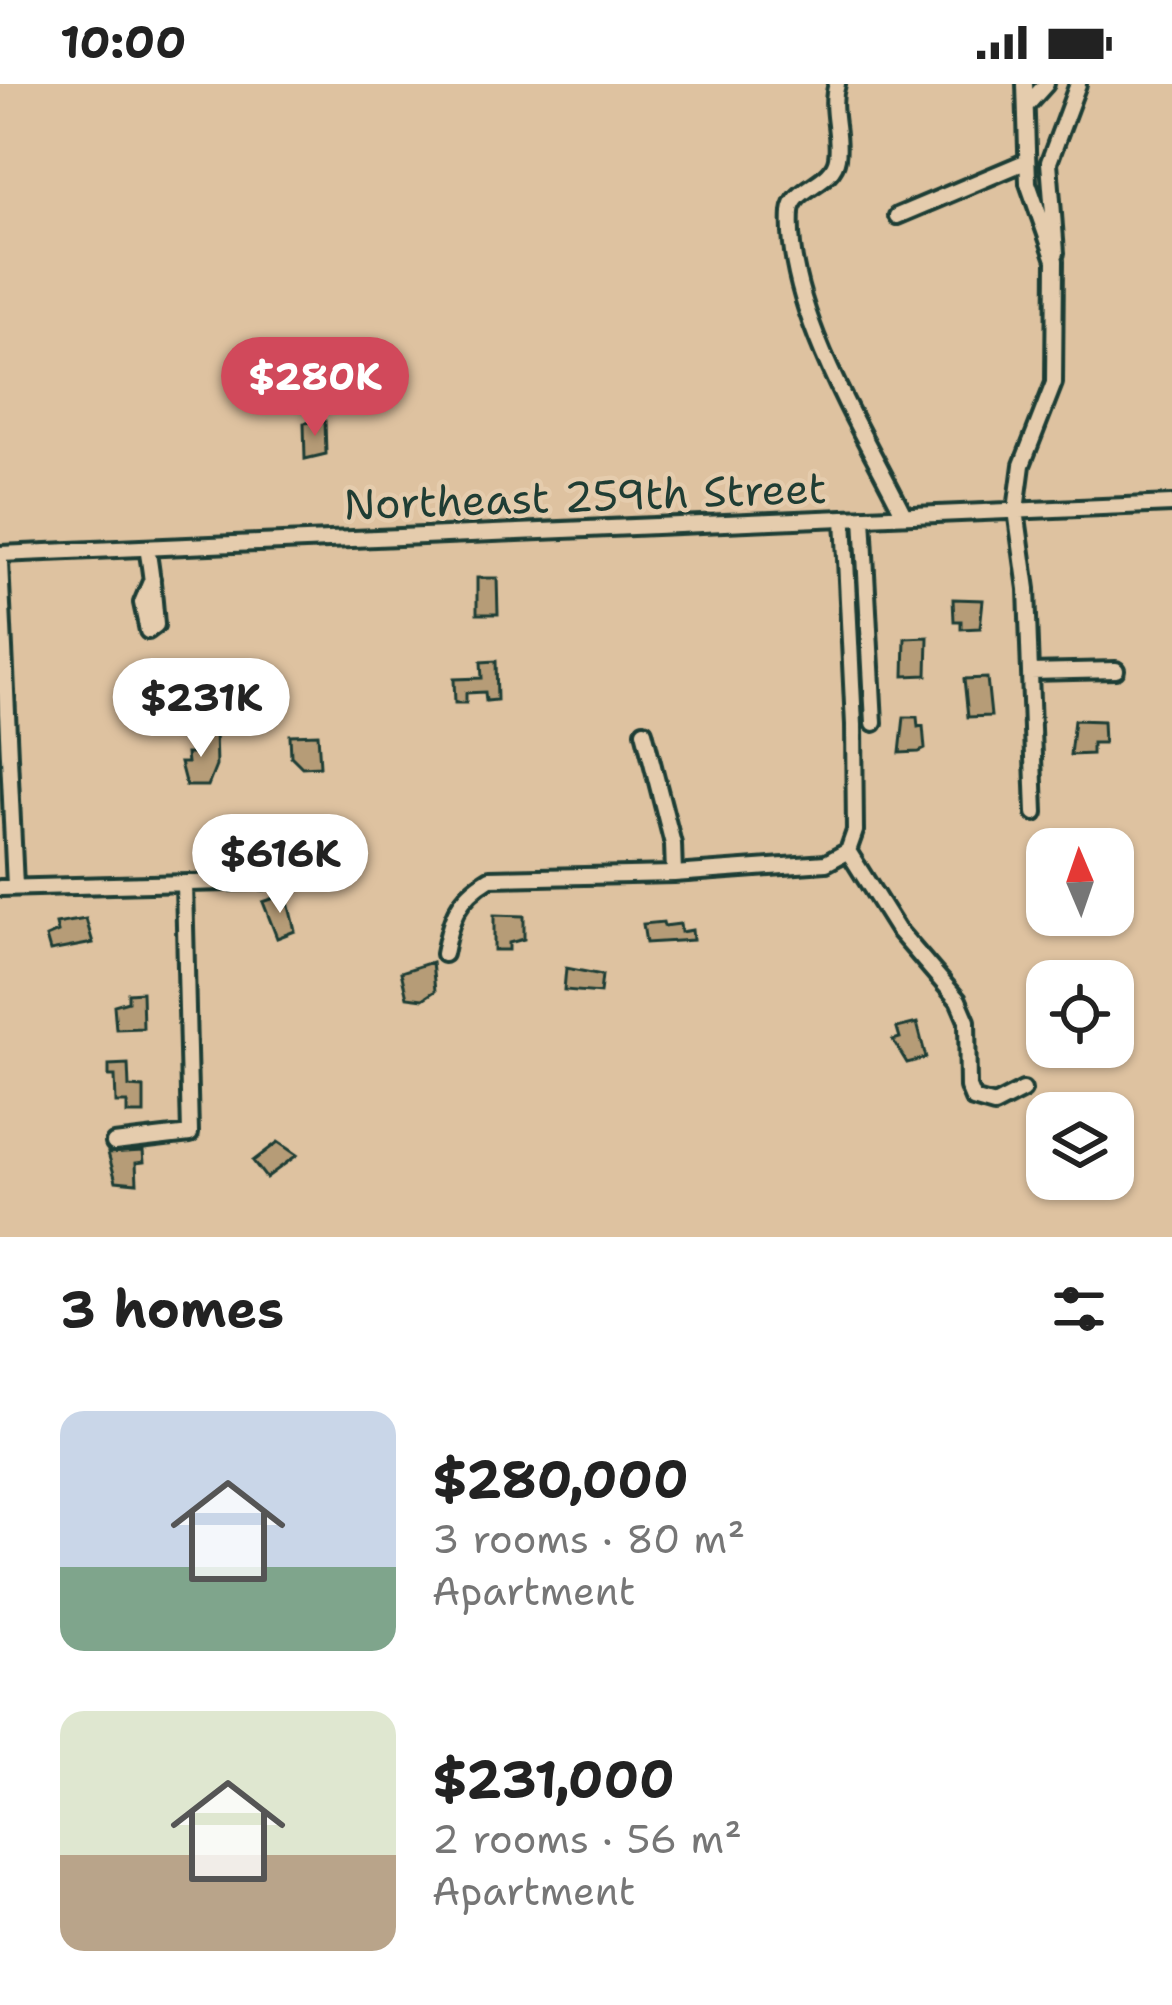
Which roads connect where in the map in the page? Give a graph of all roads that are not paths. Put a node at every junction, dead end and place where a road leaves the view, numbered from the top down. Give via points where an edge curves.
1 (837, 84) edge
2 (1025, 84) edge
3 (1046, 84) edge
4 (1078, 84) edge
5 (1028, 104) junction
6 (1025, 162) junction
7 (897, 216) dead end
8 (1055, 260) junction
9 (1172, 504) edge
10 (1016, 510) junction
11 (904, 515) junction
12 (863, 517) junction
13 (844, 518) junction
14 (147, 548) junction
15 (0, 558) edge
16 (152, 579) dead end
17 (1116, 670) dead end
18 (1030, 672) junction
19 (874, 723) dead end
20 (644, 731) dead end
21 (1035, 813) dead end
22 (848, 851) junction
23 (674, 874) junction
24 (263, 881) dead end
25 (184, 884) junction
26 (8, 887) edge
27 (444, 954) dead end
28 (1023, 1090) dead end
29 (114, 1143) dead end

1 - 11 street via 837,158 791,209 800,284
2 - 5 street
3 - 5 street
4 - 8 street via 1049,162
5 - 6 street
6 - 7 street
6 - 8 street
8 - 10 street via 1054,383 1022,465
9 - 10 street, Northeast 259th Street
10 - 11 street, Northeast 259th Street
10 - 18 street
11 - 12 street, Northeast 259th Street
12 - 13 street, Northeast 259th Street
12 - 19 street
13 - 14 street, Northeast 259th Street
13 - 22 street via 854,725
14 - 15 street, Northeast 259th Street
14 - 16 street
15 - 26 street
17 - 18 street
18 - 21 street
20 - 23 street
22 - 23 street via 826,863
22 - 28 street via 897,929 958,1000 973,1099 994,1105
23 - 27 street via 490,878 465,893 451,916
24 - 25 street
25 - 26 street
25 - 29 street via 190,1134

